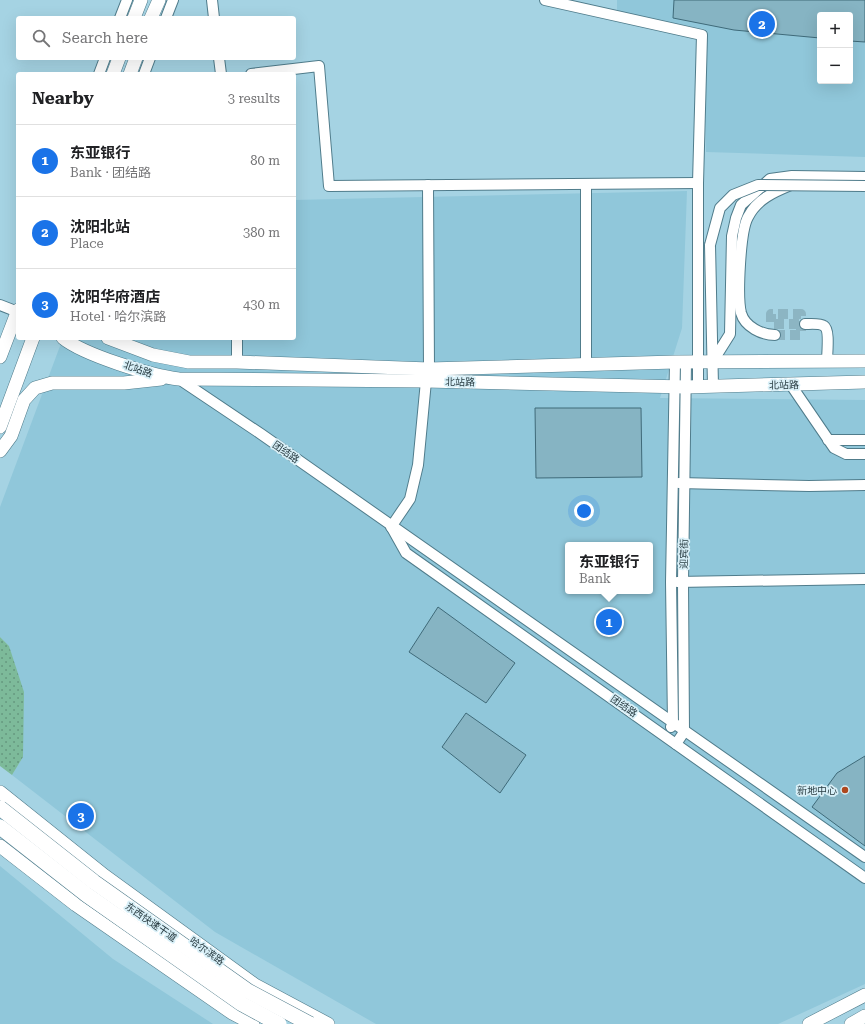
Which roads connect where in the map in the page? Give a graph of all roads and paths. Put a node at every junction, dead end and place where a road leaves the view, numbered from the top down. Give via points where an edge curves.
1 (127, 0) edge
2 (141, 0) edge
3 (159, 0) edge
4 (173, 0) edge
5 (212, 0) edge
6 (545, 0) edge
7 (121, 16) edge
8 (135, 16) edge
9 (152, 16) edge
10 (167, 16) edge
11 (214, 16) edge
12 (104, 60) edge
13 (118, 60) edge
14 (135, 60) edge
15 (149, 60) edge
16 (219, 60) edge
17 (100, 72) edge
18 (114, 72) edge
19 (131, 72) edge
20 (145, 72) edge
21 (220, 72) edge
22 (268, 72) edge
23 (865, 177) edge
24 (698, 183) junction
25 (586, 184) junction
26 (428, 185) junction
27 (791, 185) junction
28 (865, 186) edge
29 (0, 305) edge
30 (16, 310) edge
31 (16, 316) edge
32 (805, 324) tunnel mouth
33 (775, 335) tunnel mouth
34 (32, 340) edge
35 (66, 340) edge
36 (114, 340) edge
37 (237, 340) edge
38 (0, 357) edge
39 (713, 361) junction
40 (827, 361) junction
41 (865, 361) edge
42 (237, 362) junction
43 (686, 362) junction
44 (586, 364) junction
45 (428, 375) junction
46 (174, 379) junction
47 (865, 382) edge
48 (791, 385) junction
49 (713, 386) junction
50 (686, 387) junction
51 (0, 427) edge
52 (828, 440) junction
53 (865, 440) edge
54 (0, 451) edge
55 (865, 454) edge
56 (673, 483) junction
57 (685, 483) junction
58 (865, 485) edge
59 (391, 527) junction
60 (865, 579) edge
61 (671, 582) junction
62 (683, 582) junction
63 (673, 723) junction
64 (684, 732) junction
65 (667, 736) junction
66 (676, 744) junction
67 (0, 792) edge
68 (0, 808) edge
69 (0, 827) edge
70 (0, 846) edge
71 (865, 857) edge
72 (105, 876) junction
73 (865, 878) edge
74 (76, 906) junction
75 (865, 995) edge
76 (837, 1010) junction
77 (865, 1016) edge
78 (253, 1024) edge
79 (279, 1024) edge
80 (310, 1024) edge
81 (328, 1024) edge
82 (809, 1024) edge
83 (821, 1024) edge
84 (851, 1024) edge

1 - 7 street
2 - 8 main road
3 - 9 main road
4 - 10 street
5 - 11 street
6 - 24 street via 702,34
12 - 17 street
13 - 18 main road
14 - 19 main road
15 - 20 street
16 - 21 street
22 - 26 street via 319,66 329,186
23 - 39 street via 792,176 770,179 741,205 732,236 730,334
24 - 25 street
24 - 43 street
25 - 26 street
25 - 44 street
26 - 45 street
27 - 28 street, bridge
27 - 33 street via 770,194 760,202 748,217 741,245 741,314 761,333
27 - 39 street, bridge via 758,185 733,196 720,208 710,245
29 - 30 street
31 - 38 main road
32 - 40 street via 819,324 827,330
34 - 51 main road
35 - 46 main road, 北站路 via 72,345 137,369
36 - 42 main road, 北站路 via 163,358 189,362
37 - 42 street
39 - 40 main road, 北站路
39 - 43 main road, 北站路
39 - 49 street
40 - 41 main road, 北站路
42 - 45 main road, 北站路
43 - 44 main road, 北站路
43 - 50 street
43 - 50 street, 迎宾街
44 - 45 main road, 北站路
45 - 46 main road, 北站路
45 - 50 main road, 北站路
45 - 59 street via 418,465 412,492
46 - 54 main road via 52,383 40,386 28,394 11,436
46 - 59 street, 团结路 via 261,434
47 - 48 main road, 北站路
48 - 49 main road, 北站路
48 - 52 street
49 - 50 main road, 北站路
50 - 56 street, 迎宾街
50 - 57 street, 迎宾街
52 - 53 street
52 - 55 street via 840,452
56 - 57 street
56 - 61 street, 迎宾街
57 - 58 street
57 - 62 street, 迎宾街
59 - 63 street, 团结路
59 - 65 street, 团结路 via 406,553
60 - 62 street
61 - 62 street
61 - 63 street, 迎宾街
62 - 64 street, 迎宾街
63 - 64 street, 团结路
63 - 65 street, 迎宾街
64 - 66 street
64 - 71 street, 团结路
65 - 66 street, 团结路
66 - 73 street, 团结路
67 - 72 main road, 哈尔滨路
68 - 80 highway, 东西快速干道, bridge via 94,882 248,991
69 - 79 highway, 东西快速干道, bridge via 87,895 242,1004
70 - 74 main road
72 - 74 main road
72 - 81 main road, 哈尔滨路 via 255,985
74 - 78 main road via 232,1013
75 - 76 main road
76 - 82 main road
76 - 83 main road
77 - 84 main road

